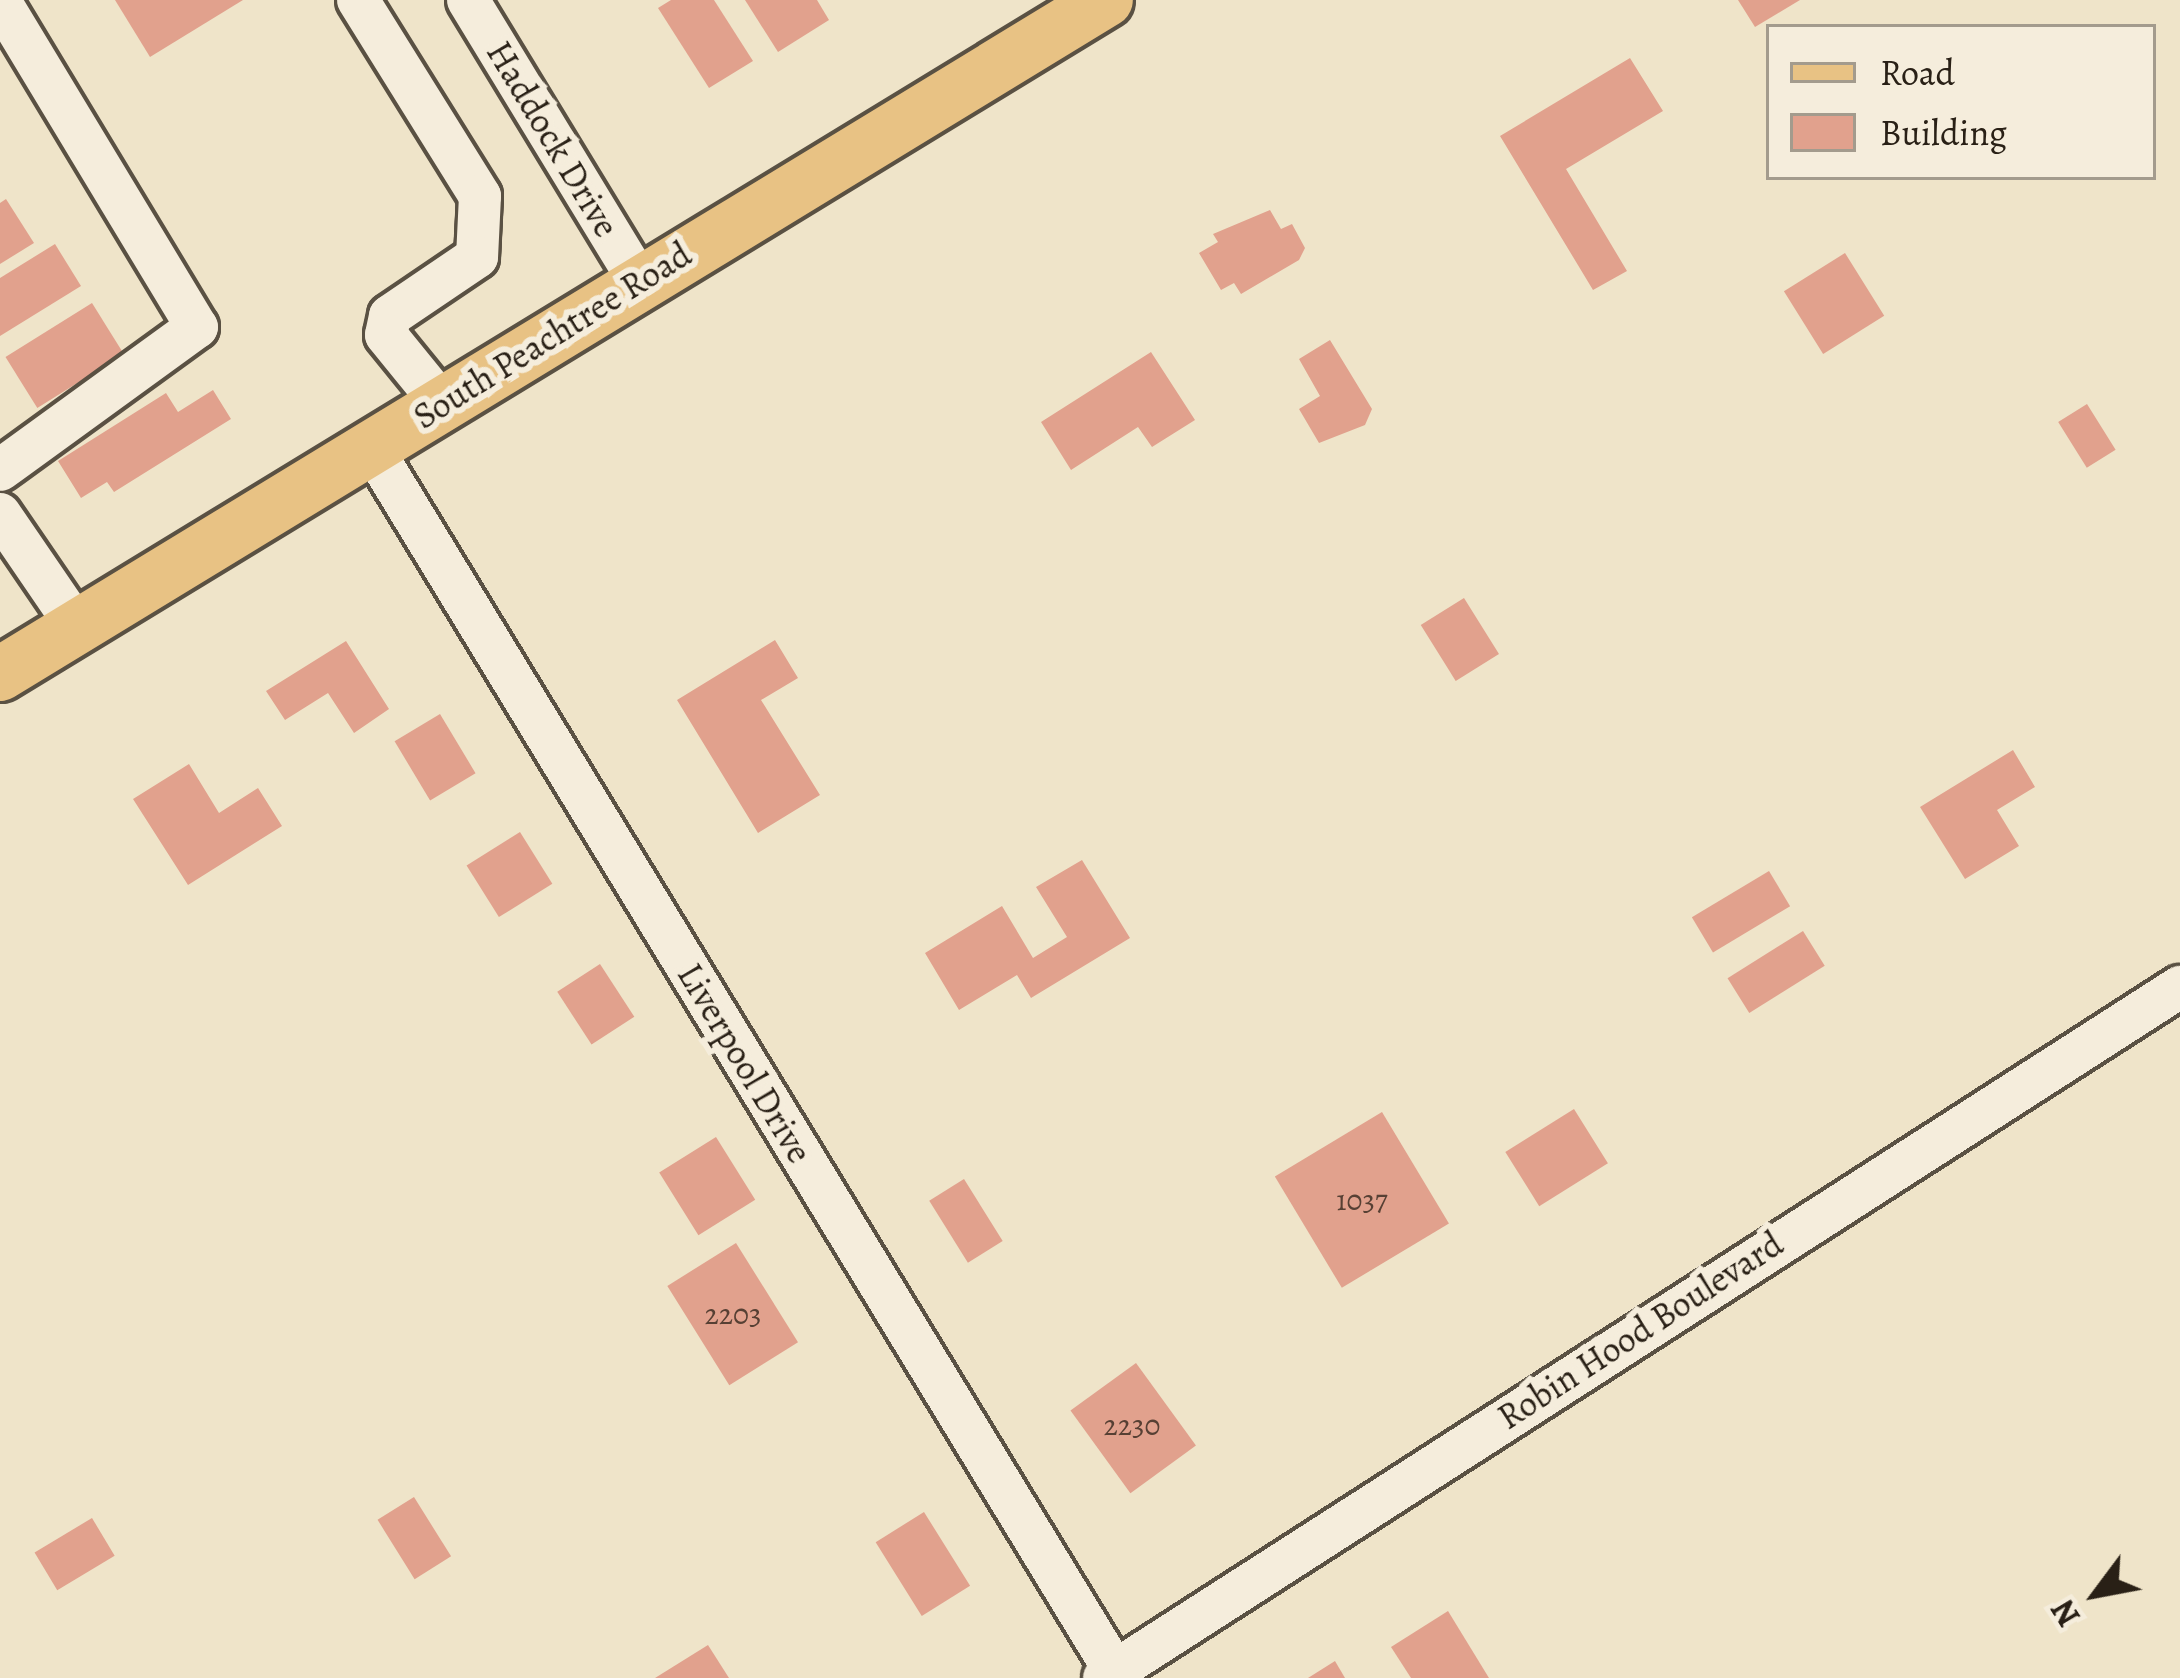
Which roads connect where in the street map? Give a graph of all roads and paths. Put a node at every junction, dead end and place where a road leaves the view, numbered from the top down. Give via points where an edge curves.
1 (358, 0) edge
2 (468, 0) edge
3 (1106, 0) edge
4 (0, 1) edge
5 (637, 278) junction
6 (442, 404) junction
7 (372, 448) junction
8 (0, 470) edge
9 (0, 514) edge
10 (77, 627) junction
11 (0, 674) edge
12 (2180, 987) edge
13 (1113, 1676) edge

1 - 6 street via 480,196 477,257 390,316 386,334
2 - 5 street, Haddock Drive
3 - 5 main road, South Peachtree Road
4 - 8 street via 197,327
5 - 6 main road, South Peachtree Road
6 - 7 main road, South Peachtree Road
7 - 10 main road, South Peachtree Road
7 - 13 street, Liverpool Drive
9 - 10 street
10 - 11 main road, South Peachtree Road
12 - 13 street, Robin Hood Boulevard

